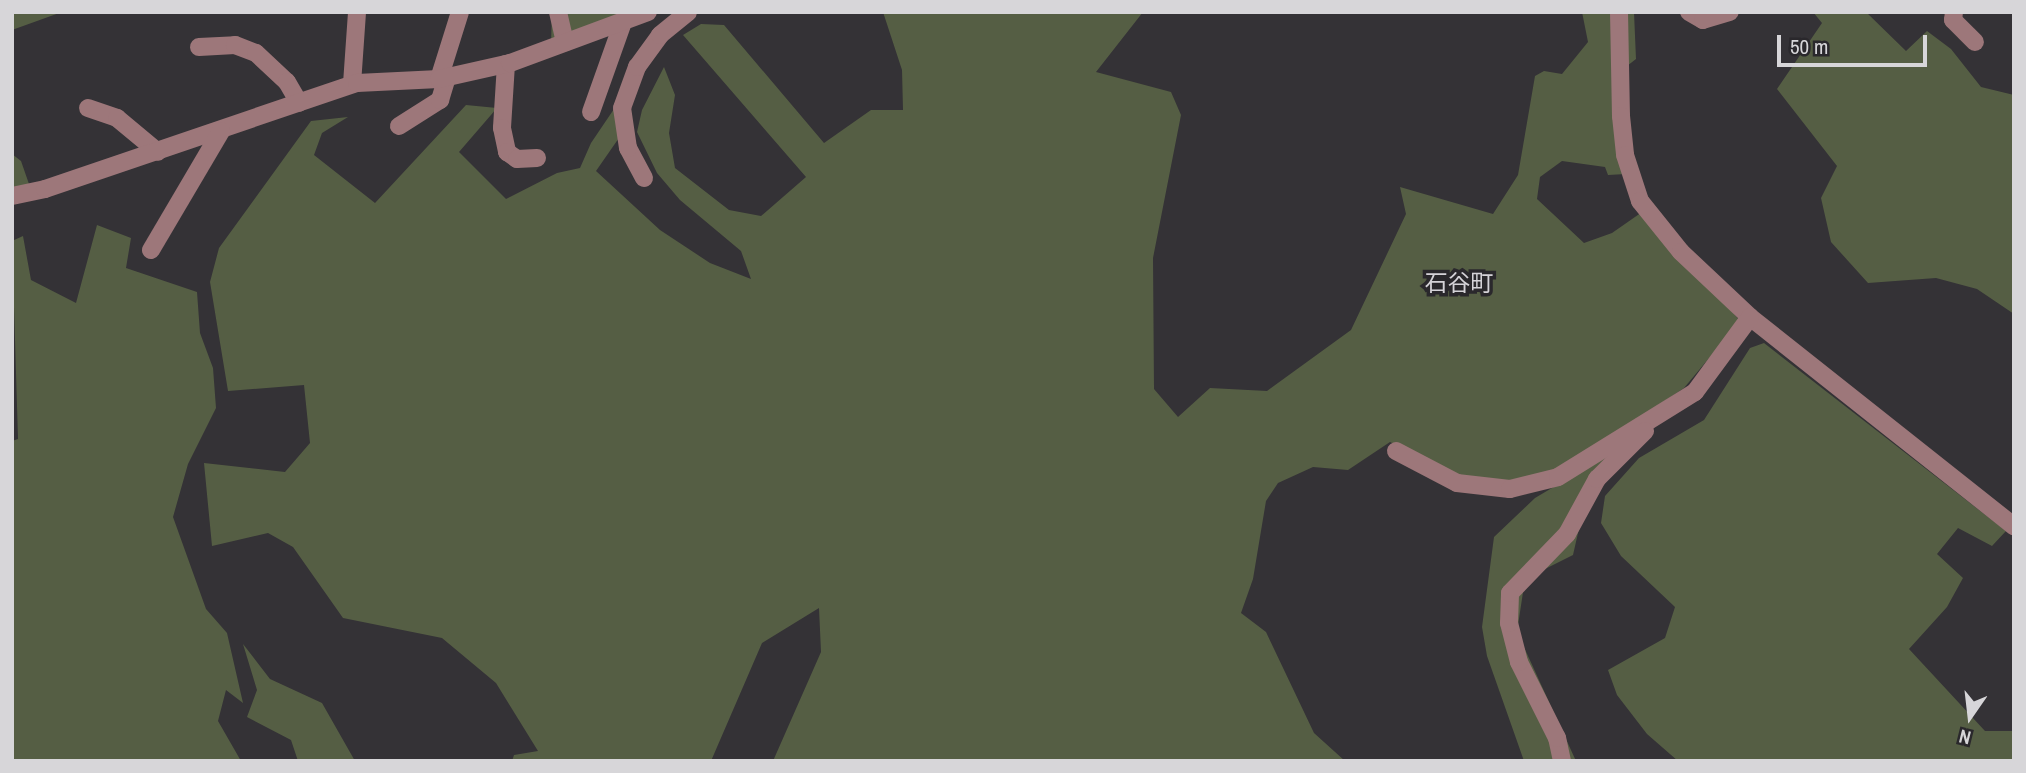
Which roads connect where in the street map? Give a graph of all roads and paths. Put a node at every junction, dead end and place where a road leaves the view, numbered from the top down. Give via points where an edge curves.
1 (357, 12) edge
2 (460, 12) edge
3 (558, 12) edge
4 (648, 12) edge
5 (688, 12) edge
6 (1619, 12) edge
7 (1689, 12) edge
8 (1730, 12) edge
9 (1954, 12) edge
10 (623, 22) junction
11 (565, 43) junction
12 (1975, 43) dead end
13 (199, 47) dead end
14 (506, 64) junction
15 (443, 78) junction
16 (352, 84) junction
17 (299, 103) junction
18 (88, 107) dead end
19 (591, 112) dead end
20 (399, 125) dead end
21 (221, 131) junction
22 (158, 152) junction
23 (537, 158) dead end
24 (644, 178) dead end
25 (12, 196) edge
26 (152, 250) dead end
27 (1750, 317) junction
28 (1658, 418) junction
29 (1396, 451) dead end
30 (2014, 526) edge
31 (1562, 761) edge

1 - 16 street
2 - 15 street
3 - 11 street
4 - 10 street
5 - 24 street via 660,35 636,66 622,108 628,148
6 - 27 street via 1625,155 1640,201 1681,252
7 - 8 street via 1703,20
9 - 12 street via 1953,20
10 - 11 street
10 - 19 street
11 - 14 street
13 - 17 street via 235,45 256,53 287,82
14 - 15 street
14 - 23 street via 502,128 507,152 517,159
15 - 16 street
15 - 20 street via 440,100
16 - 17 street
17 - 21 street
18 - 22 street via 117,118
21 - 22 street
21 - 26 street
22 - 25 street
27 - 28 street via 1695,392
27 - 30 street
28 - 29 street via 1603,446 1558,477 1510,489 1458,483
28 - 31 street via 1597,479 1567,534 1510,593 1509,623 1520,662 1557,738

